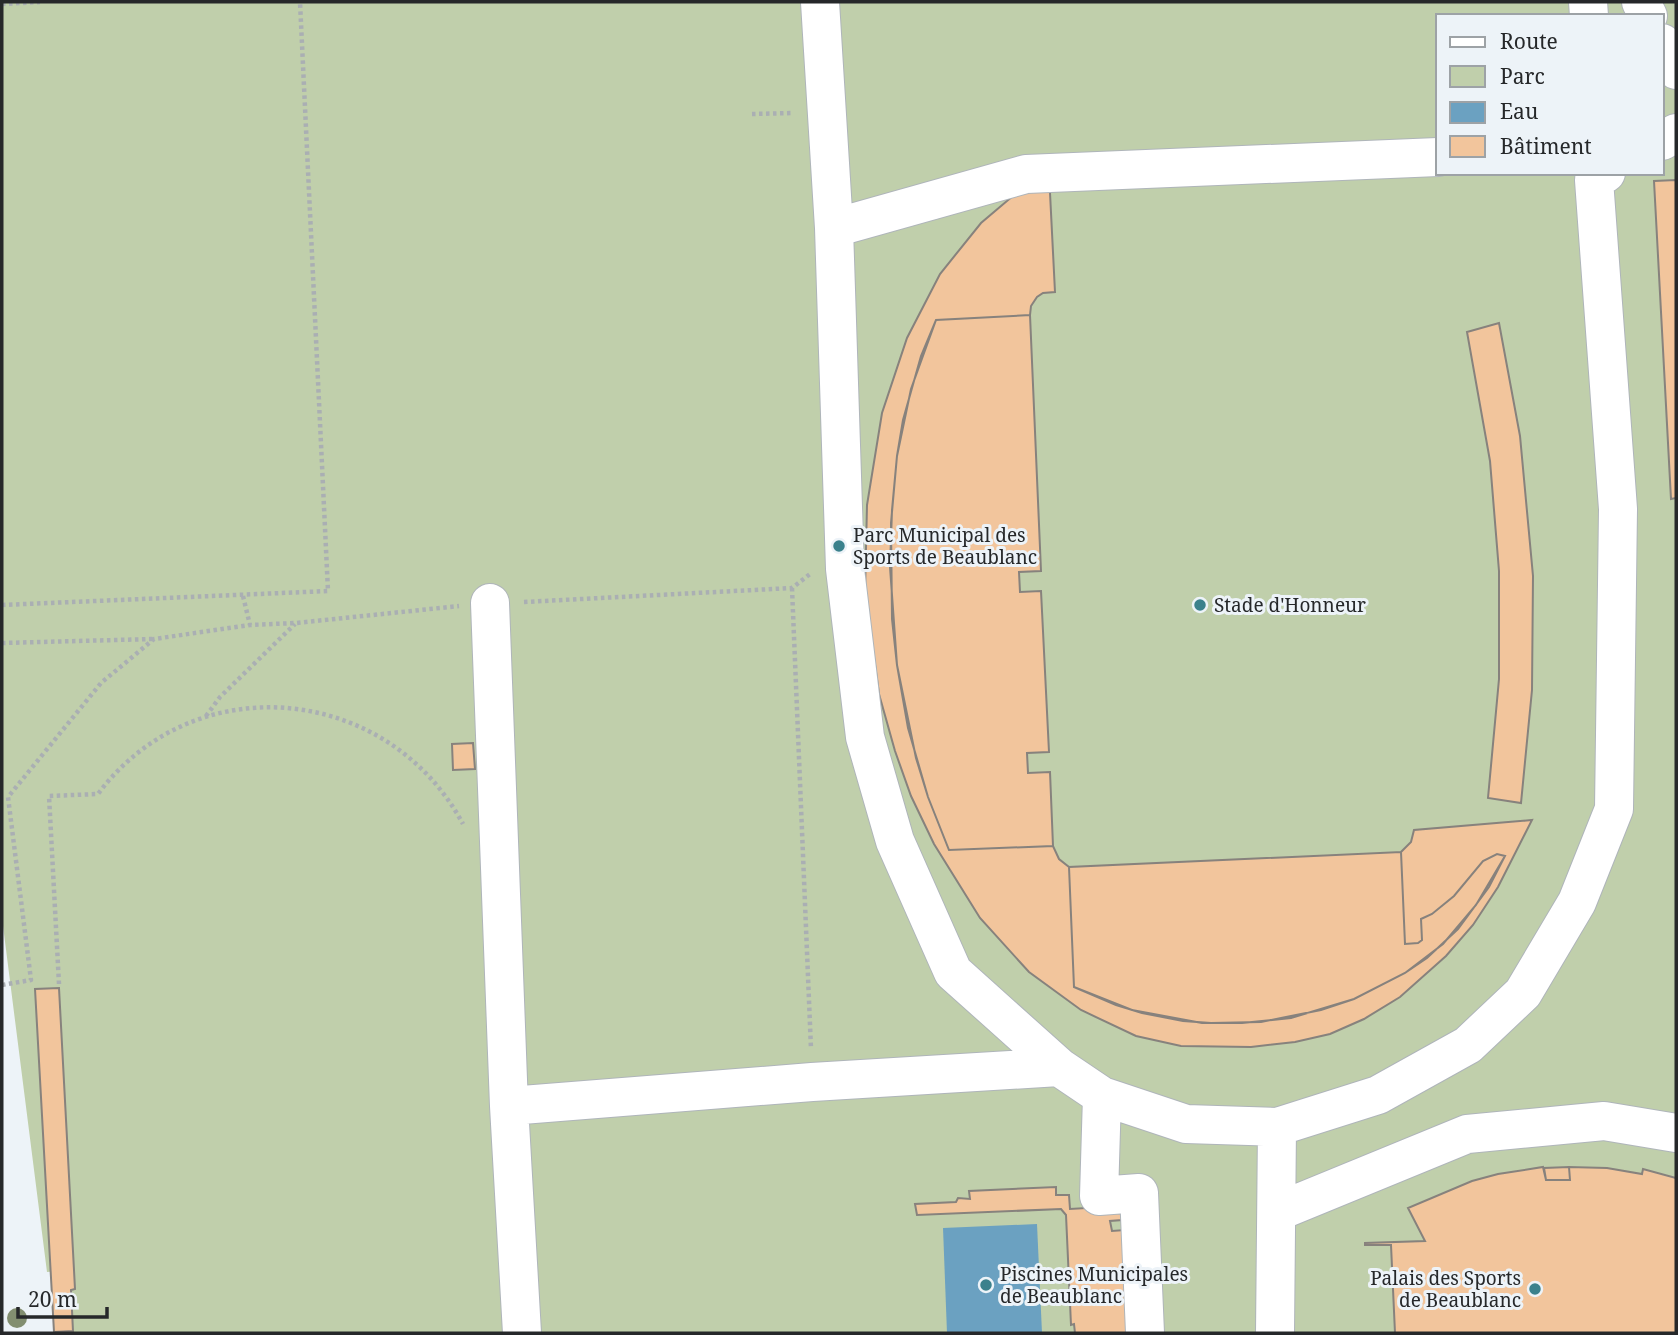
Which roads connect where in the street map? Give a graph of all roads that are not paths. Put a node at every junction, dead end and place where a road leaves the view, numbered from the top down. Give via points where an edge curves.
1 (820, 2) edge
2 (1664, 47) edge
3 (1676, 70) edge
4 (1436, 157) edge
5 (1598, 176) edge
6 (835, 228) junction
7 (490, 603) road end
8 (1059, 1066) junction
9 (1102, 1096) junction
10 (509, 1106) junction
11 (1277, 1127) junction
12 (1676, 1133) edge
13 (1277, 1212) junction
14 (522, 1333) edge
15 (1145, 1333) edge
16 (1275, 1333) edge

1 - 6 lane
2 - 3 lane
4 - 6 lane via 1026,174
5 - 11 lane via 1618,509 1614,809 1577,902 1523,993 1468,1045 1378,1095
6 - 8 lane via 845,569 865,737 895,841 953,972
7 - 10 lane
8 - 9 lane
8 - 10 lane
9 - 11 lane via 1186,1124
9 - 15 lane via 1099,1196 1139,1193
10 - 14 lane
11 - 13 lane
12 - 13 lane via 1604,1121 1467,1134
13 - 16 lane

